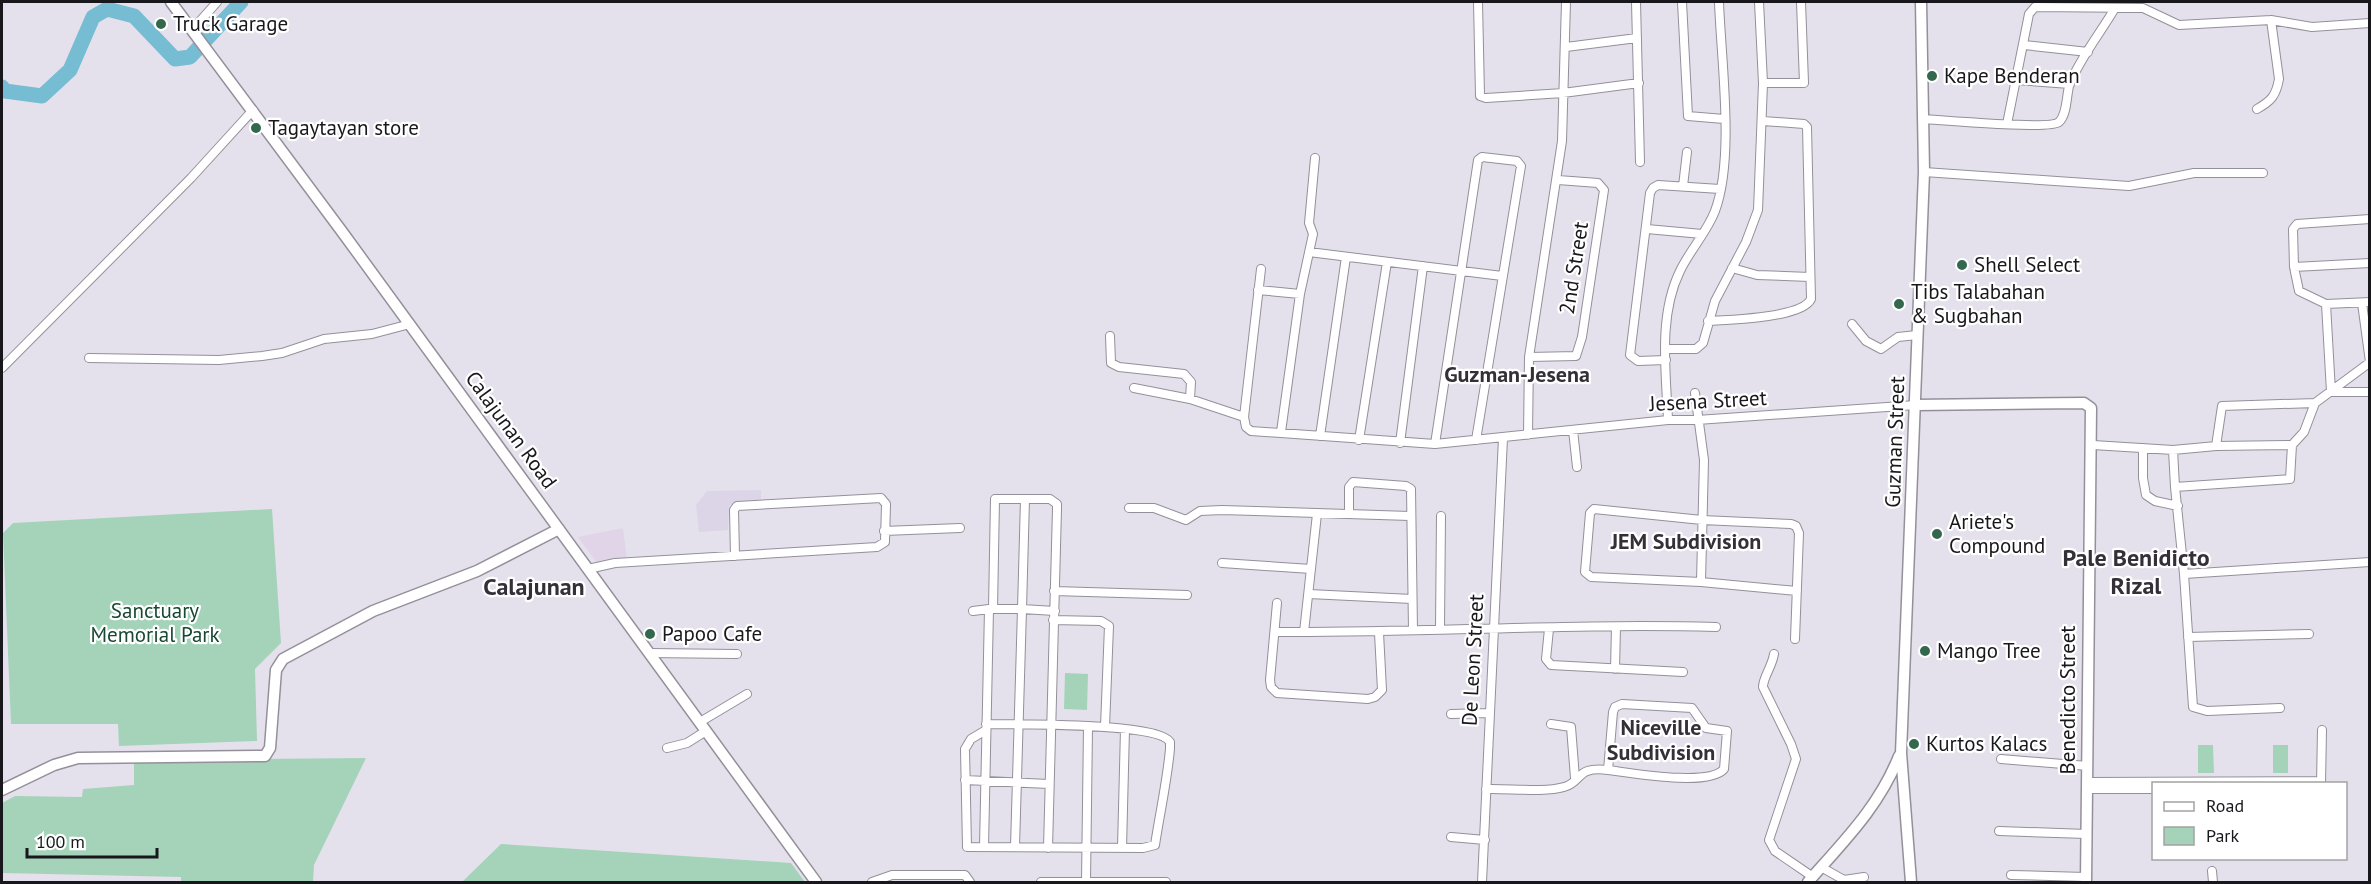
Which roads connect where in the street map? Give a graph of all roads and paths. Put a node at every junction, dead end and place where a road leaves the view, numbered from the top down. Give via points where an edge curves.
1 (171, 2) edge
2 (217, 2) edge
3 (1478, 2) edge
4 (1566, 2) edge
5 (1636, 2) edge
6 (1682, 2) edge
7 (1719, 2) edge
8 (1759, 2) edge
9 (1801, 2) edge
10 (1921, 2) edge
11 (2072, 4) edge
12 (2144, 5) edge
13 (2115, 8) junction
14 (2271, 20) junction
15 (2370, 23) edge
16 (193, 29) junction
17 (1637, 38) junction
18 (2024, 45) junction
19 (1566, 46) junction
20 (2088, 51) junction
21 (2017, 80) junction
22 (1639, 83) junction
23 (1763, 83) junction
24 (2070, 84) junction
25 (1563, 93) junction
26 (2257, 109) dead end
27 (253, 110) junction
28 (1724, 119) junction
29 (1923, 119) junction
30 (1763, 121) junction
31 (2007, 124) junction
32 (1687, 152) dead end
33 (1315, 158) dead end
34 (1640, 162) dead end
35 (1923, 172) junction
36 (2263, 173) dead end
37 (1558, 180) junction
38 (1683, 186) junction
39 (1720, 189) junction
40 (2370, 219) edge
41 (1647, 229) junction
42 (1702, 234) junction
43 (1309, 252) junction
44 (1346, 257) junction
45 (1387, 262) junction
46 (2370, 263) edge
47 (1423, 266) junction
48 (2294, 267) junction
49 (1732, 268) junction
50 (1261, 269) dead end
51 (1463, 271) junction
52 (1502, 276) junction
53 (1810, 277) junction
54 (1258, 290) junction
55 (1300, 294) junction
56 (2366, 302) edge
57 (2326, 304) junction
58 (1708, 321) junction
59 (410, 324) junction
60 (1851, 324) dead end
61 (1110, 336) dead end
62 (1917, 336) junction
63 (1665, 349) junction
64 (1529, 357) junction
65 (89, 358) dead end
66 (1666, 360) junction
67 (2369, 363) edge
68 (2, 368) edge
69 (1134, 388) dead end
70 (2331, 392) junction
71 (2370, 392) edge
72 (1695, 393) dead end
73 (1190, 399) junction
74 (2315, 403) junction
75 (1916, 405) junction
76 (1244, 417) junction
77 (1668, 420) junction
78 (1697, 420) junction
79 (1573, 430) junction
80 (1281, 432) junction
81 (1528, 435) junction
82 (1320, 436) junction
83 (1503, 438) junction
84 (1359, 440) junction
85 (1476, 440) junction
86 (1400, 442) junction
87 (1435, 444) junction
88 (2093, 445) junction
89 (2292, 445) junction
90 (2217, 446) junction
91 (2144, 448) junction
92 (2173, 450) junction
93 (1577, 467) dead end
94 (2175, 487) junction
95 (1024, 499) junction
96 (2178, 506) junction
97 (1129, 508) dead end
98 (1348, 513) junction
99 (1317, 514) junction
100 (1410, 516) junction
101 (1441, 516) dead end
102 (1702, 520) junction
103 (960, 528) dead end
104 (559, 529) junction
105 (884, 531) junction
106 (735, 556) junction
107 (2370, 562) edge
108 (1222, 563) dead end
109 (588, 569) junction
110 (1311, 569) junction
111 (2184, 574) junction
112 (1701, 582) junction
113 (1054, 591) junction
114 (1797, 591) junction
115 (1309, 594) junction
116 (1188, 595) dead end
117 (1412, 599) junction
118 (1277, 603) dead end
119 (991, 609) junction
120 (1022, 609) junction
121 (973, 611) dead end
122 (1054, 615) junction
123 (1492, 627) junction
124 (1616, 627) junction
125 (1716, 627) dead end
126 (1440, 628) junction
127 (1549, 629) junction
128 (1413, 630) junction
129 (1276, 632) junction
130 (1304, 632) junction
131 (1379, 633) junction
132 (2309, 634) dead end
133 (2188, 636) junction
134 (1795, 639) dead end
135 (649, 652) junction
136 (737, 654) dead end
137 (1774, 654) dead end
138 (1615, 669) junction
139 (1683, 672) dead end
140 (747, 694) dead end
141 (2280, 708) dead end
142 (1489, 713) junction
143 (1451, 714) dead end
144 (1551, 724) dead end
145 (1018, 725) junction
146 (1050, 725) junction
147 (703, 727) junction
148 (986, 727) junction
149 (1088, 727) junction
150 (1105, 727) junction
151 (1125, 729) junction
152 (2322, 730) dead end
153 (667, 748) dead end
154 (1900, 753) junction
155 (2001, 759) dead end
156 (2088, 766) junction
157 (1608, 770) junction
158 (1575, 778) junction
159 (965, 780) junction
160 (986, 781) junction
161 (1016, 782) junction
162 (2243, 782) edge
163 (2321, 782) edge
164 (1049, 784) junction
165 (2152, 784) edge
166 (2088, 786) junction
167 (1486, 789) junction
168 (2152, 789) edge
169 (2, 790) edge
170 (1999, 831) dead end
171 (2087, 834) junction
172 (1451, 837) dead end
173 (1485, 840) junction
174 (984, 847) junction
175 (1015, 847) junction
176 (1048, 848) junction
177 (1085, 848) junction
178 (1122, 848) junction
179 (1821, 867) junction
180 (2211, 871) dead end
181 (2011, 875) dead end
182 (1864, 877) dead end
183 (1810, 880) edge
184 (2086, 880) edge
185 (816, 882) edge
186 (872, 882) edge
187 (970, 882) edge
188 (1041, 882) edge
189 (1086, 882) edge
190 (1144, 882) edge
191 (1166, 882) edge
192 (1482, 882) edge
193 (1911, 882) edge
194 (2212, 882) edge

1 - 16 main road, Calajunan Road
2 - 16 street
3 - 25 street via 1480,96
4 - 19 street
5 - 17 street
6 - 28 street via 1688,116
7 - 28 street
8 - 23 street
9 - 23 street via 1805,81 1801,85
10 - 29 main road, Guzman Street
11 - 13 street
11 - 18 street via 2035,7 2029,14
12 - 13 street
12 - 14 street via 2179,25
13 - 20 street
14 - 15 street via 2312,27
14 - 26 street via 2279,79 2271,101
16 - 27 main road, Calajunan Road
17 - 19 street
17 - 22 street
18 - 20 street
18 - 21 street
19 - 25 street
20 - 24 street
21 - 24 street
21 - 31 street
22 - 25 street
22 - 34 street
23 - 30 street
24 - 31 street via 2062,118 2051,125
25 - 37 street
27 - 59 main road, Calajunan Road
27 - 68 street
28 - 39 street via 1726,154
29 - 31 street
29 - 35 main road, Guzman Street
30 - 49 street via 1758,210
30 - 53 street via 1807,127
32 - 38 street
33 - 43 street
35 - 36 street via 2129,186 2194,173
35 - 62 main road, Guzman Street
37 - 64 street
37 - 64 street, 2nd Street via 1598,183 1604,190 1582,337 1576,356
38 - 39 street
38 - 41 street via 1653,188
39 - 42 street via 1715,212
40 - 48 street via 2294,226
41 - 42 street
41 - 66 street via 1630,356 1638,362
42 - 63 street via 1680,271 1668,305
43 - 44 street
43 - 55 street
44 - 45 street
44 - 82 street
45 - 47 street
45 - 84 street
46 - 48 street
47 - 51 street
47 - 86 street
48 - 57 street via 2299,291
49 - 53 street via 1757,275
49 - 58 street
50 - 54 street
51 - 52 street
51 - 52 street via 1478,160 1482,156 1516,161 1521,166
51 - 87 street
52 - 85 street
53 - 58 street via 1811,299 1805,306 1750,319
54 - 55 street
54 - 76 street
55 - 80 street
56 - 57 street
56 - 67 street
57 - 70 street
58 - 63 street via 1701,346
59 - 65 street via 372,334 324,339 262,356 219,360
59 - 104 main road, Calajunan Road
60 - 62 street via 1866,341 1881,349 1898,337
61 - 73 street via 1112,363 1184,374 1191,382
62 - 75 main road, Guzman Street
63 - 66 street
64 - 81 street
66 - 77 street
67 - 70 street
69 - 73 street
70 - 71 street
70 - 74 street
72 - 78 street
73 - 76 street
74 - 89 street via 2304,432
74 - 90 street via 2222,406
75 - 78 street, Jesena Street
75 - 88 main road, Benedicto Street via 2089,404
75 - 154 main road, Guzman Street
76 - 80 street, Jesena Street via 1245,427 1251,431
77 - 78 street, Jesena Street
77 - 79 street, Jesena Street
78 - 102 street via 1704,460
79 - 81 street, Jesena Street
79 - 93 street
80 - 82 street, Jesena Street
81 - 83 street, Jesena Street
82 - 84 street, Jesena Street
83 - 85 street, Jesena Street
83 - 123 street, De Leon Street
84 - 86 street, Jesena Street
85 - 87 street, Jesena Street
86 - 87 street, Jesena Street
88 - 91 street
88 - 156 main road, Benedicto Street
89 - 90 street
89 - 94 street via 2292,474 2285,481
90 - 92 street
91 - 92 street
91 - 96 street via 2146,495
92 - 94 street
94 - 96 street
95 - 113 street via 1050,499 1057,504
95 - 119 street via 994,499
95 - 120 street
96 - 111 street
97 - 99 street via 1154,508 1186,520 1203,510
98 - 99 street
98 - 100 street
98 - 100 street via 1349,487 1353,482 1409,488
99 - 110 street
100 - 117 street
101 - 126 street
102 - 112 street
102 - 112 street via 1591,510 1585,572 1591,577
102 - 114 street via 1796,526
103 - 105 street
104 - 109 main road, Calajunan Road
104 - 169 main road via 486,567 373,611 283,659 276,670 270,748 265,756 78,758
105 - 106 street via 885,542 877,547
105 - 106 street via 886,504 880,498 736,506
106 - 109 street via 615,563
107 - 111 street
108 - 110 street
109 - 135 main road, Calajunan Road
110 - 115 street
111 - 133 street
112 - 114 street
113 - 116 street
113 - 122 street
114 - 134 street
115 - 117 street
115 - 130 street
117 - 128 street
118 - 129 street
119 - 120 street
119 - 121 street
119 - 148 street
120 - 122 street
120 - 145 street
122 - 146 street
122 - 150 street via 1101,621 1109,626
123 - 126 street
123 - 127 street
123 - 142 street, De Leon Street
124 - 125 street
124 - 127 street
124 - 138 street
126 - 128 street
127 - 138 street via 1546,659 1551,666
128 - 131 street
129 - 130 street
129 - 131 street via 1270,680 1277,693 1368,699 1382,690
130 - 131 street
132 - 133 street
133 - 141 street via 2193,708
135 - 136 street
135 - 147 main road, Calajunan Road
137 - 183 street via 1763,687 1796,759 1769,840 1775,851
138 - 139 street
140 - 147 street
142 - 143 street
142 - 167 street, De Leon Street
144 - 158 street via 1571,727
145 - 146 street
145 - 148 street
145 - 161 street
146 - 149 street
146 - 164 street
147 - 153 street via 681,746
147 - 185 main road, Calajunan Road
148 - 159 street via 966,745
148 - 160 street
149 - 150 street
149 - 177 street
150 - 151 street
151 - 178 street
151 - 178 street via 1162,734 1170,742 1170,749 1167,790 1160,803 1155,845
152 - 163 street
154 - 179 main road via 1888,785 1875,804
154 - 193 main road, Guzman Street
155 - 156 street
156 - 166 main road, Benedicto Street
157 - 157 street via 1634,775 1713,777 1724,769 1727,731 1706,728 1692,708 1622,704 1613,712
157 - 158 street via 1583,771
158 - 167 street via 1562,788
159 - 160 street
159 - 174 street via 965,843 967,847
160 - 161 street
160 - 174 street
161 - 164 street
161 - 175 street
162 - 163 street
164 - 176 street
165 - 166 street
166 - 168 street
166 - 171 main road, Benedicto Street
167 - 173 street, De Leon Street
170 - 171 street
171 - 184 main road, Benedicto Street
172 - 173 street
173 - 192 street, De Leon Street
174 - 175 street
175 - 176 street
176 - 177 street
177 - 178 street
177 - 189 street
179 - 182 street via 1844,880
179 - 183 main road
180 - 194 street
181 - 184 street
186 - 187 street via 892,875 965,875
188 - 189 street
189 - 190 street
190 - 191 street

